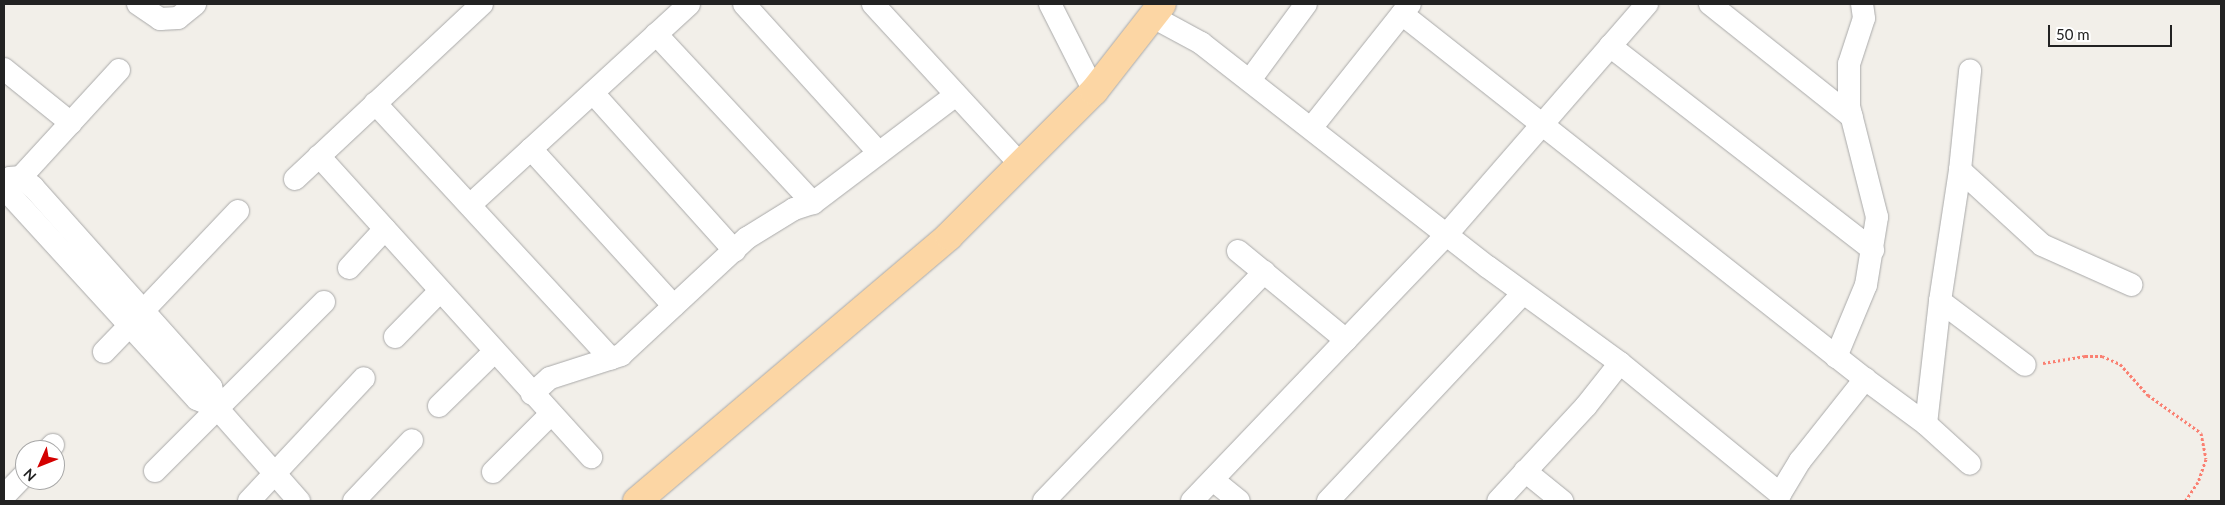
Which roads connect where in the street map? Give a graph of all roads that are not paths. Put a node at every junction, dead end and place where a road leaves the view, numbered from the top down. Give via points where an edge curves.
1 (138, 4) edge
2 (195, 4) edge
3 (482, 4) edge
4 (689, 4) edge
5 (744, 4) edge
6 (873, 4) edge
7 (1050, 4) edge
8 (1306, 4) edge
9 (1647, 4) edge
10 (1710, 4) edge
11 (1862, 4) edge
12 (1406, 9) edge
13 (1158, 10) edge
14 (656, 34) junction
15 (1610, 46) junction
16 (4, 68) edge
17 (119, 70) dead end
18 (1970, 72) dead end
19 (1250, 80) junction
20 (1094, 92) junction
21 (593, 93) junction
22 (956, 95) junction
23 (375, 102) junction
24 (1852, 117) junction
25 (71, 123) junction
26 (1542, 125) junction
27 (1312, 127) junction
28 (531, 150) junction
29 (879, 153) junction
30 (320, 156) junction
31 (1021, 165) junction
32 (1960, 170) junction
33 (295, 179) dead end
34 (10, 184) edge
35 (813, 202) junction
36 (470, 205) junction
37 (238, 211) dead end
38 (385, 229) junction
39 (1447, 234) junction
40 (1873, 250) junction
41 (735, 251) junction
42 (1238, 251) dead end
43 (349, 268) dead end
44 (1264, 272) junction
45 (2132, 285) dead end
46 (440, 291) junction
47 (1524, 293) junction
48 (1940, 301) junction
49 (324, 302) dead end
50 (674, 306) junction
51 (136, 318) junction
52 (395, 337) dead end
53 (1346, 340) junction
54 (104, 352) dead end
55 (494, 352) junction
56 (1836, 357) junction
57 (611, 359) junction
58 (1620, 363) junction
59 (2025, 365) road end
60 (364, 378) dead end
61 (1865, 379) junction
62 (532, 394) junction
63 (439, 406) dead end
64 (218, 408) junction
65 (551, 414) junction
66 (1926, 424) junction
67 (412, 440) dead end
68 (591, 457) dead end
69 (1970, 464) dead end
70 (155, 471) dead end
71 (1525, 471) junction
72 (493, 472) dead end
73 (274, 474) junction
74 (1213, 480) junction
75 (15, 484) edge
76 (4, 496) edge
77 (1785, 498) edge
78 (249, 501) edge
79 (299, 501) edge
80 (354, 501) edge
81 (637, 501) edge
82 (1044, 501) edge
83 (1192, 501) edge
84 (1239, 501) edge
85 (1328, 501) edge
86 (1498, 501) edge
87 (1562, 501) edge

1 - 2 street via 160,19 178,18
3 - 23 street
4 - 14 street
5 - 29 street
6 - 22 street
7 - 20 street
8 - 19 street
9 - 15 street
10 - 24 street
11 - 24 street via 1864,18 1849,64
12 - 26 street
12 - 27 street
13 - 19 street
13 - 20 main road
14 - 21 street
14 - 35 street
15 - 26 street
15 - 40 street
16 - 25 street
17 - 25 street
18 - 32 street
19 - 27 street
20 - 31 main road
21 - 28 street
21 - 41 street
22 - 29 street
22 - 31 street
23 - 30 street
23 - 36 street
24 - 40 street via 1877,217
25 - 34 street
26 - 39 street
26 - 56 street
27 - 39 street
28 - 36 street
28 - 50 street
29 - 35 street
30 - 33 street
30 - 38 street
31 - 81 main road via 950,236
32 - 45 street via 2042,245
32 - 48 street
34 - 51 street via 8,196
35 - 41 street via 772,221 747,238
36 - 57 street
37 - 51 street
38 - 43 street
38 - 46 street
39 - 47 street
39 - 53 street
40 - 56 street via 1866,285
41 - 50 street
42 - 44 street
44 - 53 street
44 - 82 street
46 - 52 street
46 - 55 street
47 - 58 street
47 - 85 street
48 - 59 street
48 - 66 street
49 - 64 street
50 - 57 street via 621,354
51 - 54 street
51 - 64 street via 197,400
53 - 74 street
55 - 62 street
55 - 63 street
56 - 61 street
57 - 62 street via 550,378
58 - 71 street via 1586,406
58 - 77 street
60 - 73 street
61 - 66 street
61 - 77 street via 1800,461
62 - 65 street
64 - 70 street
64 - 73 street
65 - 68 street
65 - 72 street
66 - 69 street
67 - 80 street
71 - 86 street
71 - 87 street
73 - 78 street
73 - 79 street
74 - 83 street
74 - 84 street
75 - 76 street

